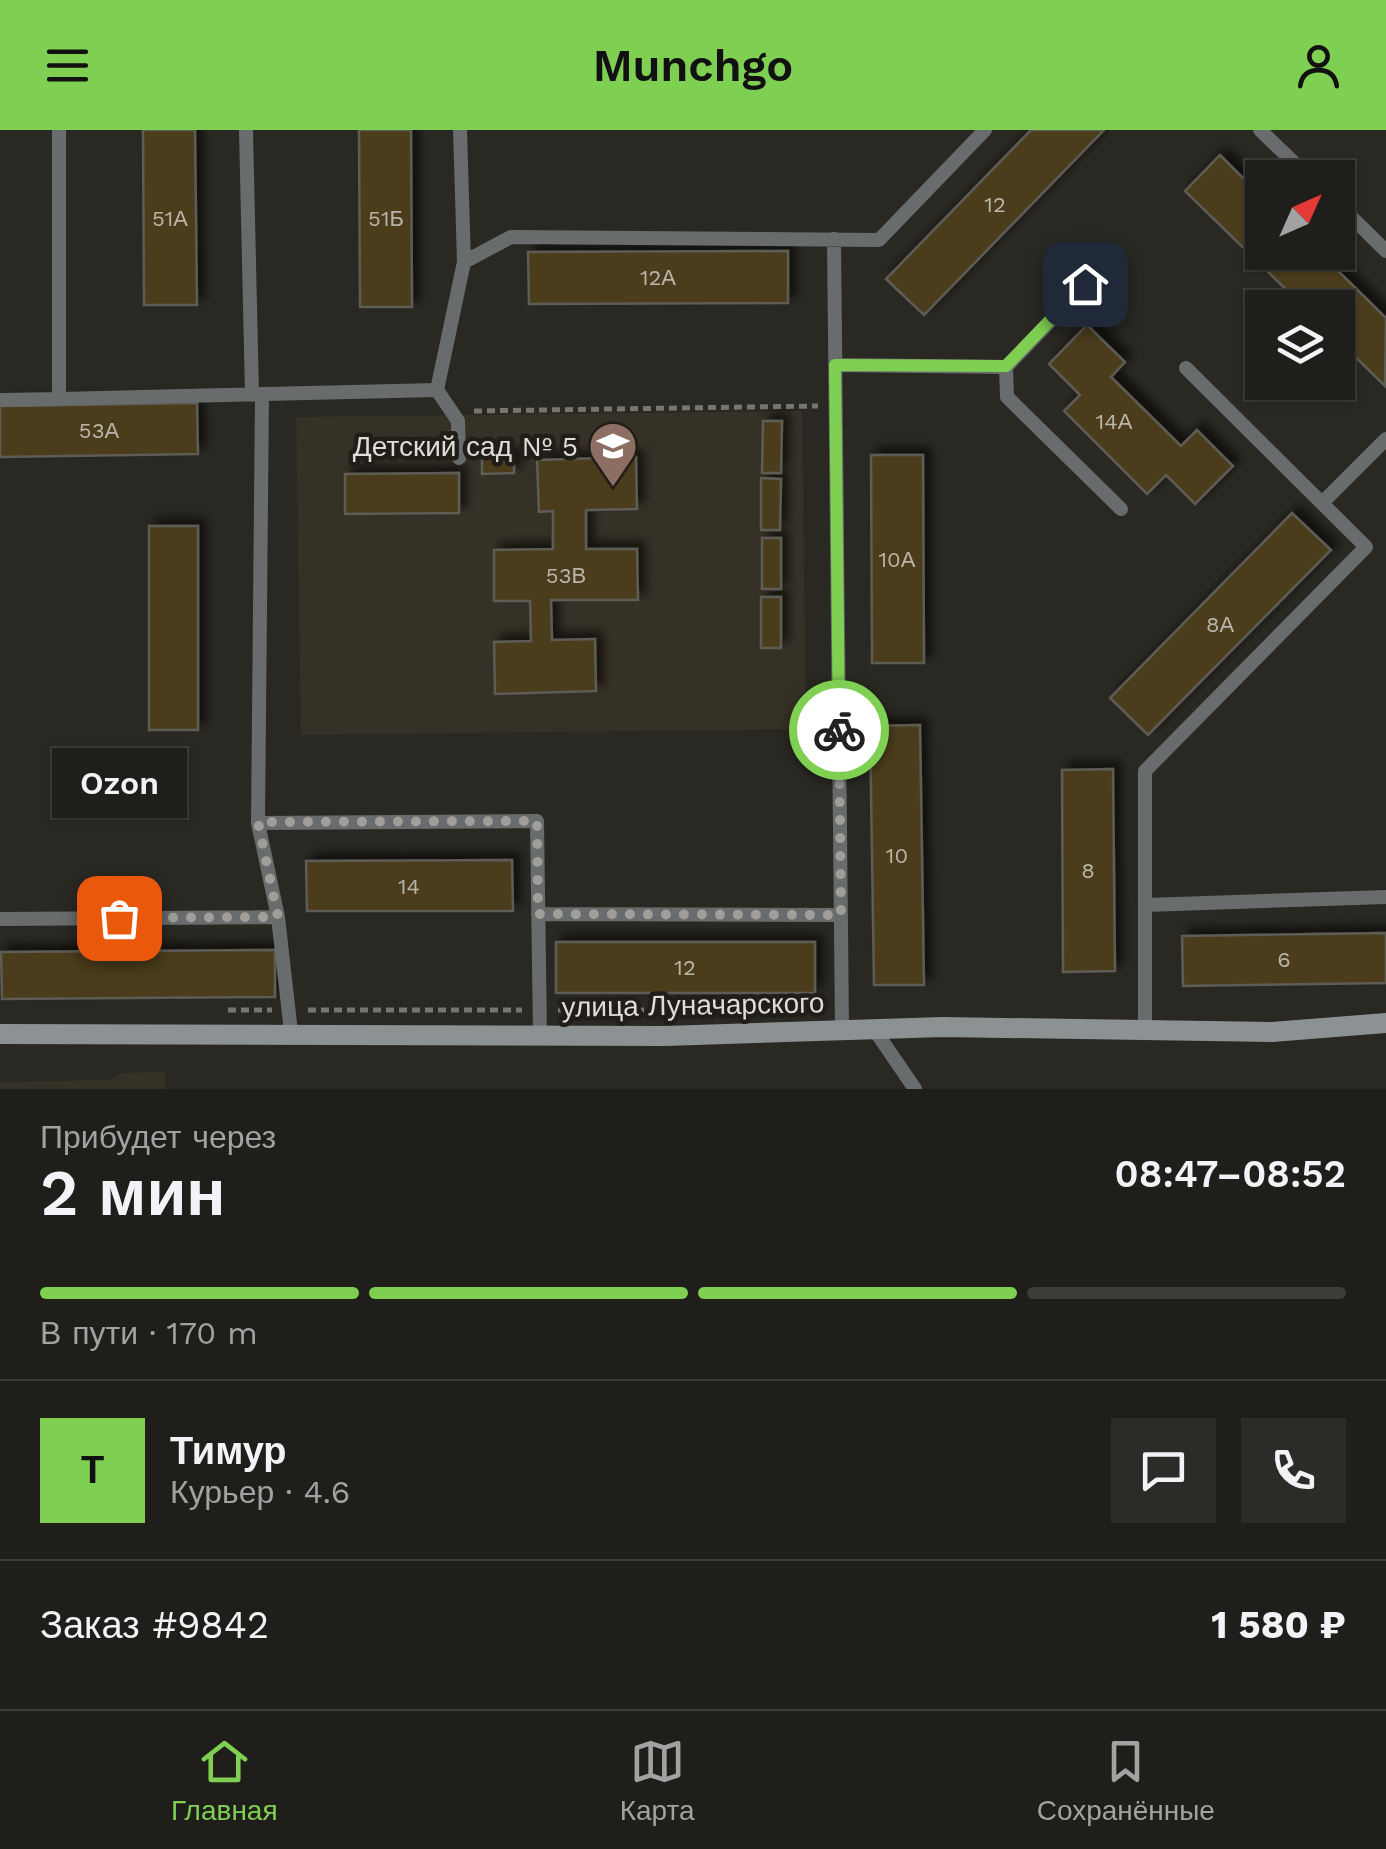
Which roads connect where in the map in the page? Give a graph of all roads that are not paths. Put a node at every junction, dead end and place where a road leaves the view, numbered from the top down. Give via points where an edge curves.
1 (58, 130) edge
2 (246, 130) edge
3 (460, 130) edge
4 (984, 130) edge
5 (1260, 130) edge
6 (1291, 160) edge
7 (1355, 221) edge
8 (834, 239) junction
9 (1386, 251) edge
10 (464, 262) junction
11 (1085, 284) dead end
12 (835, 365) junction
13 (1006, 366) junction
14 (1186, 368) dead end
15 (437, 390) junction
16 (257, 394) junction
17 (59, 399) junction
18 (0, 400) edge
19 (1386, 438) edge
20 (460, 458) dead end
21 (1322, 504) junction
22 (1121, 509) dead end
23 (258, 822) junction
24 (1386, 898) edge
25 (1146, 904) junction
26 (538, 914) junction
27 (841, 915) junction
28 (278, 917) junction
29 (0, 919) edge
30 (1386, 1024) edge
31 (842, 1029) junction
32 (874, 1029) junction
33 (291, 1032) junction
34 (1145, 1032) junction
35 (0, 1034) edge
36 (540, 1036) junction
37 (915, 1089) edge

1 - 17 lane
2 - 16 lane
3 - 10 lane
4 - 8 lane via 879,240
5 - 6 lane
7 - 9 lane
8 - 10 lane via 511,238
8 - 12 lane
10 - 15 lane
11 - 13 lane
12 - 13 lane
12 - 27 lane
13 - 22 lane via 1007,396
14 - 21 lane
15 - 16 lane
15 - 20 lane via 458,421
16 - 17 lane
16 - 23 lane
17 - 18 lane
19 - 21 lane
21 - 25 lane via 1366,547 1145,771
23 - 26 lane via 537,821
23 - 28 lane
24 - 25 lane
25 - 34 lane
26 - 27 lane
26 - 36 lane
27 - 31 lane
28 - 29 lane
28 - 33 lane
30 - 34 street, улица Луначарского
31 - 32 street, улица Луначарского
31 - 36 street, улица Луначарского
32 - 34 street, улица Луначарского
32 - 37 lane
33 - 35 street, улица Луначарского
33 - 36 street, улица Луначарского

